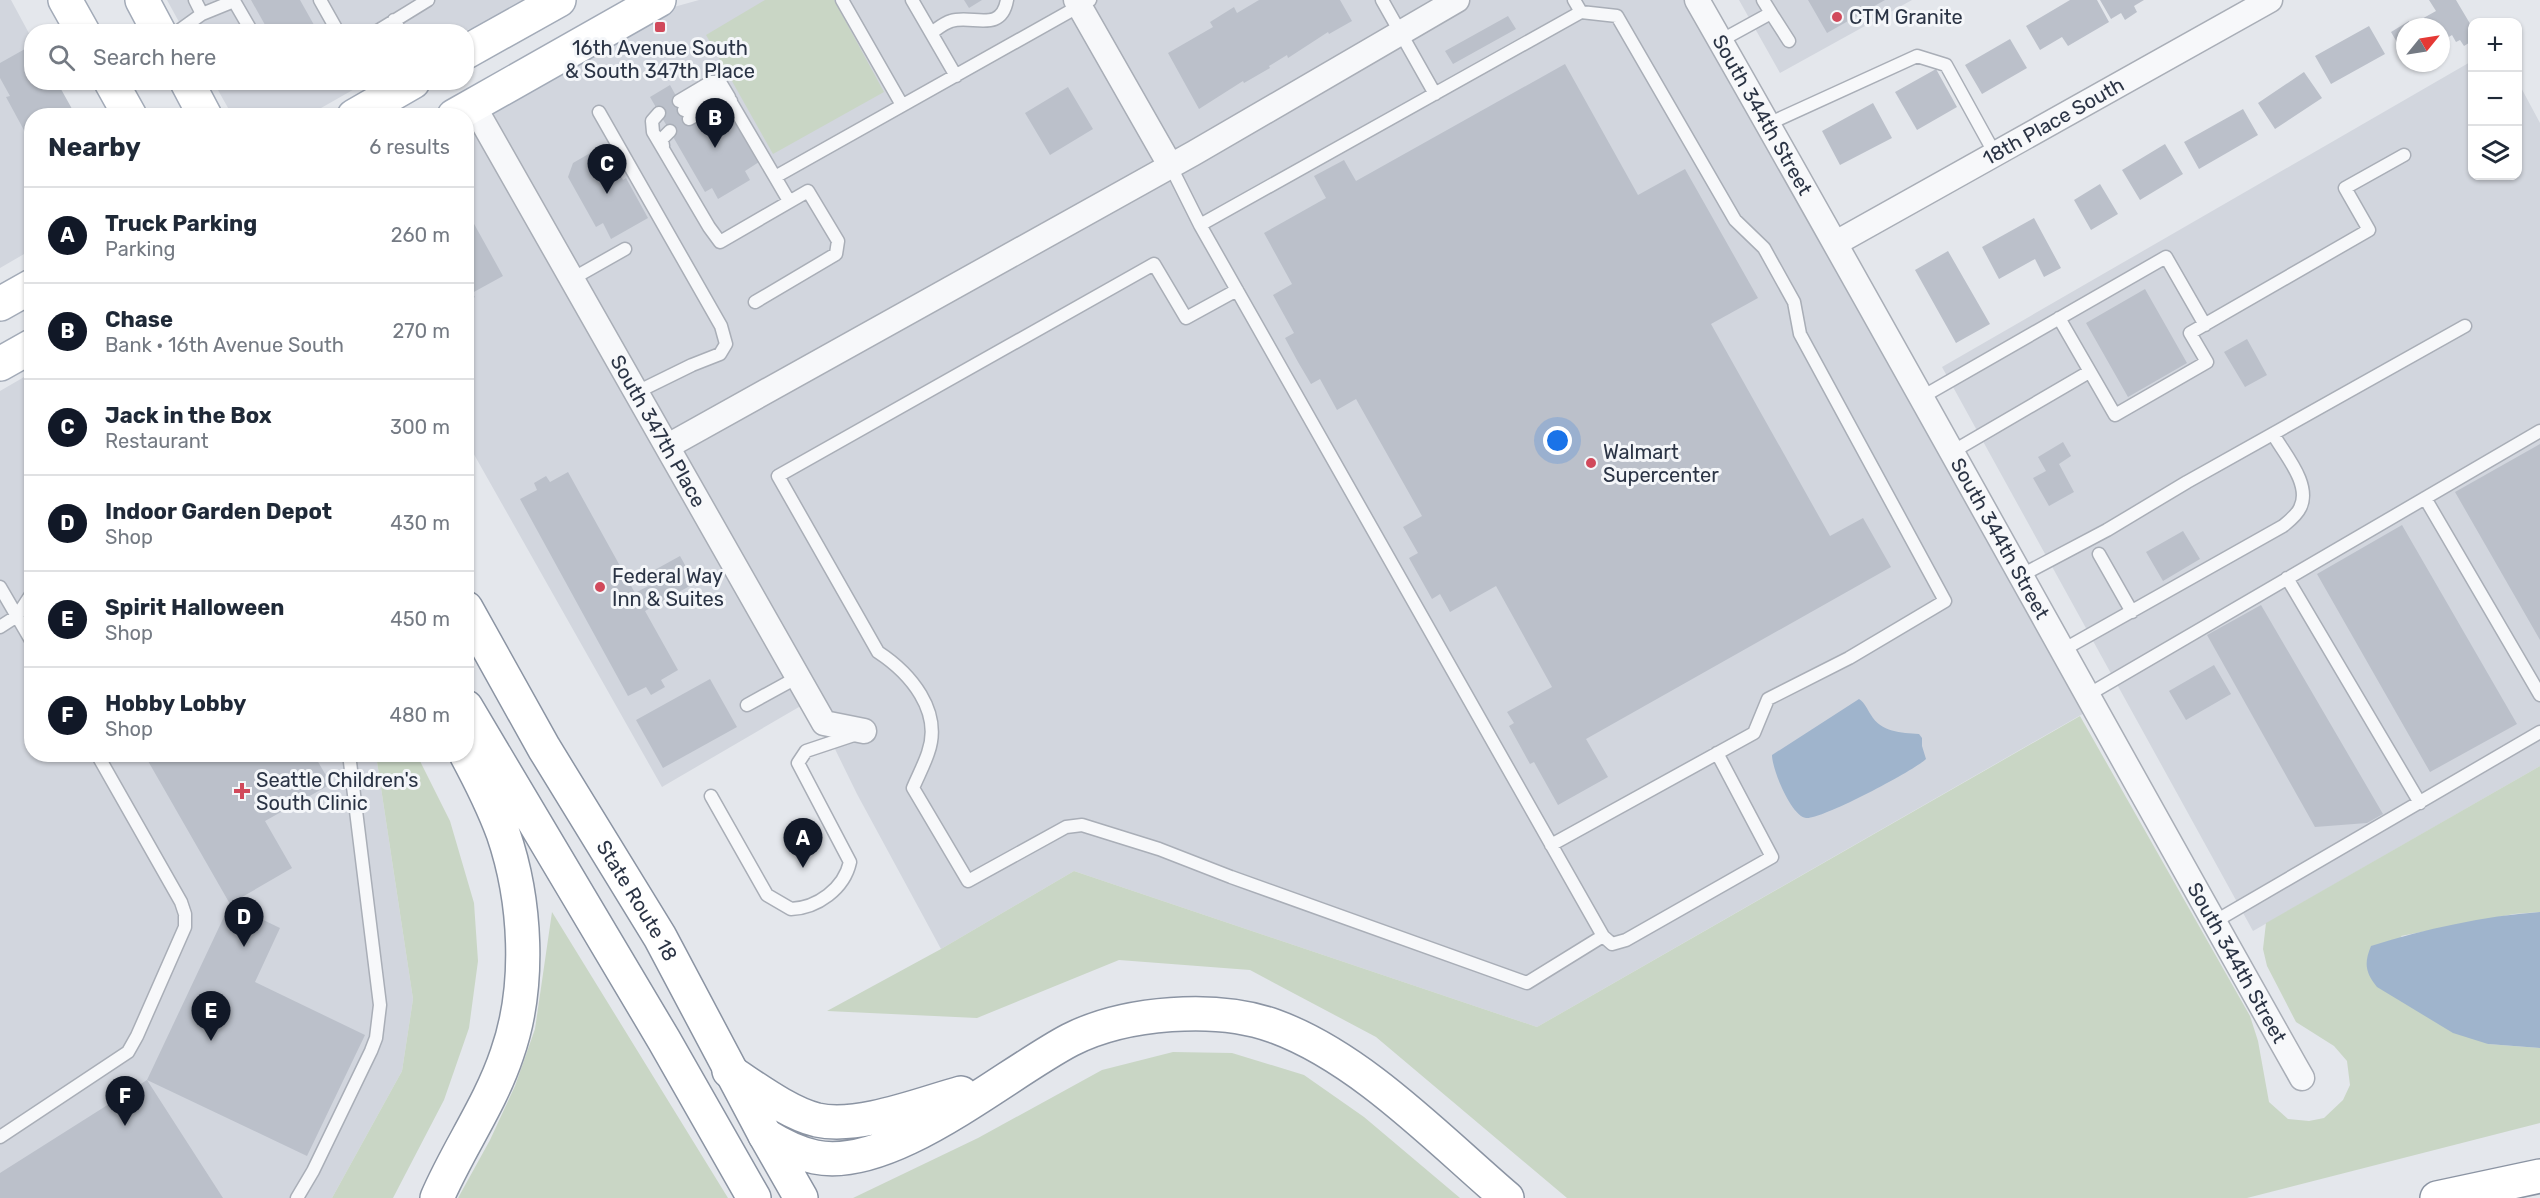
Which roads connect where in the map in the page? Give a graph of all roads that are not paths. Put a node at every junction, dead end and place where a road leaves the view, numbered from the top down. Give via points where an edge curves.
1 (65, 0) edge
2 (142, 0) edge
3 (195, 0) edge
4 (235, 0) edge
5 (320, 0) edge
6 (428, 0) edge
7 (659, 0) edge
8 (842, 0) edge
9 (912, 0) edge
10 (1007, 0) edge
11 (1382, 0) edge
12 (1457, 0) edge
13 (1574, 0) edge
14 (1697, 0) edge
15 (1763, 0) edge
16 (2270, 0) edge
17 (549, 2) edge
18 (1082, 2) edge
19 (1581, 12) junction
20 (1771, 13) junction
21 (202, 14) junction
22 (394, 20) junction
23 (78, 24) edge
24 (155, 24) edge
25 (188, 24) edge
26 (248, 24) edge
27 (334, 24) edge
28 (388, 24) edge
29 (396, 24) edge
30 (1400, 32) junction
31 (931, 33) junction
32 (1720, 41) junction
33 (1789, 41) dead end
34 (474, 47) edge
35 (956, 76) junction
36 (115, 90) edge
37 (191, 90) edge
38 (398, 90) edge
39 (1435, 94) junction
40 (902, 105) junction
41 (126, 108) edge
42 (201, 108) edge
43 (368, 108) edge
44 (467, 108) edge
45 (684, 110) dead end
46 (599, 112) dead end
47 (1767, 124) junction
48 (474, 127) edge
49 (663, 146) junction
50 (1995, 154) junction
51 (2404, 155) dead end
52 (1170, 165) junction
53 (775, 177) junction
54 (789, 201) junction
55 (1200, 225) junction
56 (1836, 243) junction
57 (625, 249) dead end
58 (572, 279) junction
59 (24, 290) edge
60 (1237, 290) junction
61 (755, 302) dead end
62 (0, 304) edge
63 (2059, 318) junction
64 (2205, 325) junction
65 (2465, 326) dead end
66 (24, 350) edge
67 (0, 364) edge
68 (2089, 372) junction
69 (637, 392) junction
70 (1922, 397) junction
71 (2540, 431) edge
72 (2273, 435) junction
73 (668, 446) junction
74 (1952, 452) junction
75 (2425, 498) junction
76 (2099, 554) dead end
77 (2020, 576) junction
78 (2287, 578) junction
79 (0, 587) edge
80 (24, 605) edge
81 (2132, 612) junction
82 (17, 616) junction
83 (474, 622) edge
84 (0, 627) edge
85 (24, 628) edge
86 (2061, 651) junction
87 (798, 677) junction
88 (2540, 695) edge
89 (2086, 696) junction
90 (747, 705) dead end
91 (474, 719) edge
92 (864, 731) joint
93 (2540, 732) edge
94 (1717, 753) junction
95 (102, 762) edge
96 (350, 762) edge
97 (470, 762) edge
98 (711, 796) dead end
99 (2420, 802) junction
100 (1551, 845) junction
101 (2214, 922) junction
102 (1603, 936) junction
103 (729, 1071) junction
104 (2302, 1078) dead end
105 (1006, 1079) junction
106 (765, 1135) junction
107 (0, 1137) edge
108 (2540, 1176) edge
109 (438, 1192) edge
110 (297, 1198) edge
111 (753, 1198) edge
112 (801, 1198) edge
113 (1507, 1198) edge
114 (2437, 1198) edge

1 - 23 main road
2 - 24 main road
3 - 21 lane
4 - 21 lane
4 - 26 lane
5 - 27 lane
6 - 22 lane
7 - 44 main road
8 - 40 lane
9 - 31 lane
10 - 31 lane via 1006,8 997,17 982,22 952,20
11 - 30 lane
12 - 30 street
13 - 19 lane
14 - 32 street, South 344th Street
15 - 20 lane
16 - 50 street, 18th Place South
17 - 34 main road
18 - 35 lane
18 - 52 street
19 - 39 lane
19 - 94 lane via 1617,16 1735,220 1764,248 1794,302 1800,334 1945,601 1849,658 1768,699 1754,733
20 - 32 lane
20 - 33 lane
21 - 25 lane
22 - 28 lane
22 - 29 lane
30 - 39 lane
30 - 52 street
31 - 35 lane
32 - 47 street, South 344th Street
35 - 40 lane
36 - 41 main road
37 - 42 main road
38 - 43 main road
39 - 55 lane
40 - 53 lane
45 - 53 lane via 715,92 725,92
46 - 69 lane via 725,337 726,346 720,354
47 - 50 lane via 1917,56 1946,65
47 - 56 street, South 344th Street
48 - 58 street, South 347th Place
49 - 49 lane via 653,132 652,121 664,122
49 - 54 lane via 720,242
50 - 56 street, 18th Place South
51 - 64 lane via 2345,188 2369,230
52 - 55 lane
52 - 73 street
53 - 54 lane
54 - 61 lane via 808,191 838,241 838,250
55 - 60 lane
56 - 70 street, South 344th Street
57 - 58 lane
58 - 69 street, South 347th Place
59 - 62 main road
60 - 100 lane
60 - 102 lane via 1186,318 1154,264 778,476 878,652 897,664 920,691 930,714 930,741 914,788 968,881 1066,827 1082,825 1159,849 1527,983
63 - 64 lane via 2166,256
63 - 68 lane
63 - 70 lane
64 - 68 lane via 2190,333 2207,362 2115,415
65 - 72 lane
66 - 67 main road
68 - 74 lane
69 - 73 street, South 347th Place
70 - 74 street, South 344th Street
71 - 75 lane
72 - 77 lane
72 - 81 lane via 2300,482 2304,496 2299,511 2283,526
73 - 87 street, South 347th Place
74 - 77 street, South 344th Street
75 - 78 lane
75 - 88 lane
76 - 81 lane
77 - 86 street, South 344th Street
78 - 89 lane
78 - 99 lane
79 - 82 lane
80 - 82 lane
81 - 86 lane
82 - 84 lane
82 - 85 lane
83 - 103 main road, State Route 18 via 544,748 660,937
86 - 89 street, South 344th Street
87 - 90 lane
87 - 92 street, South 347th Place via 824,723
89 - 101 street, South 344th Street
91 - 111 main road
92 - 98 lane via 806,751 798,763 850,862 837,889 810,905 791,909 767,895
93 - 99 lane
94 - 100 lane
94 - 102 lane via 1772,857 1626,940 1612,944
95 - 107 lane via 181,902 185,927 128,1052
96 - 110 lane via 378,1016 371,1052
97 - 109 main road via 490,801 512,866 520,924 520,985 507,1054
99 - 101 lane
100 - 102 lane
101 - 104 street, South 344th Street
103 - 105 main road via 778,1102 817,1120 887,1115
103 - 106 main road, State Route 18
105 - 106 main road via 919,1132 861,1157 816,1158
105 - 113 main road via 1072,1039 1139,1019 1202,1013 1271,1025 1350,1066
106 - 112 main road, State Route 18
108 - 114 main road

